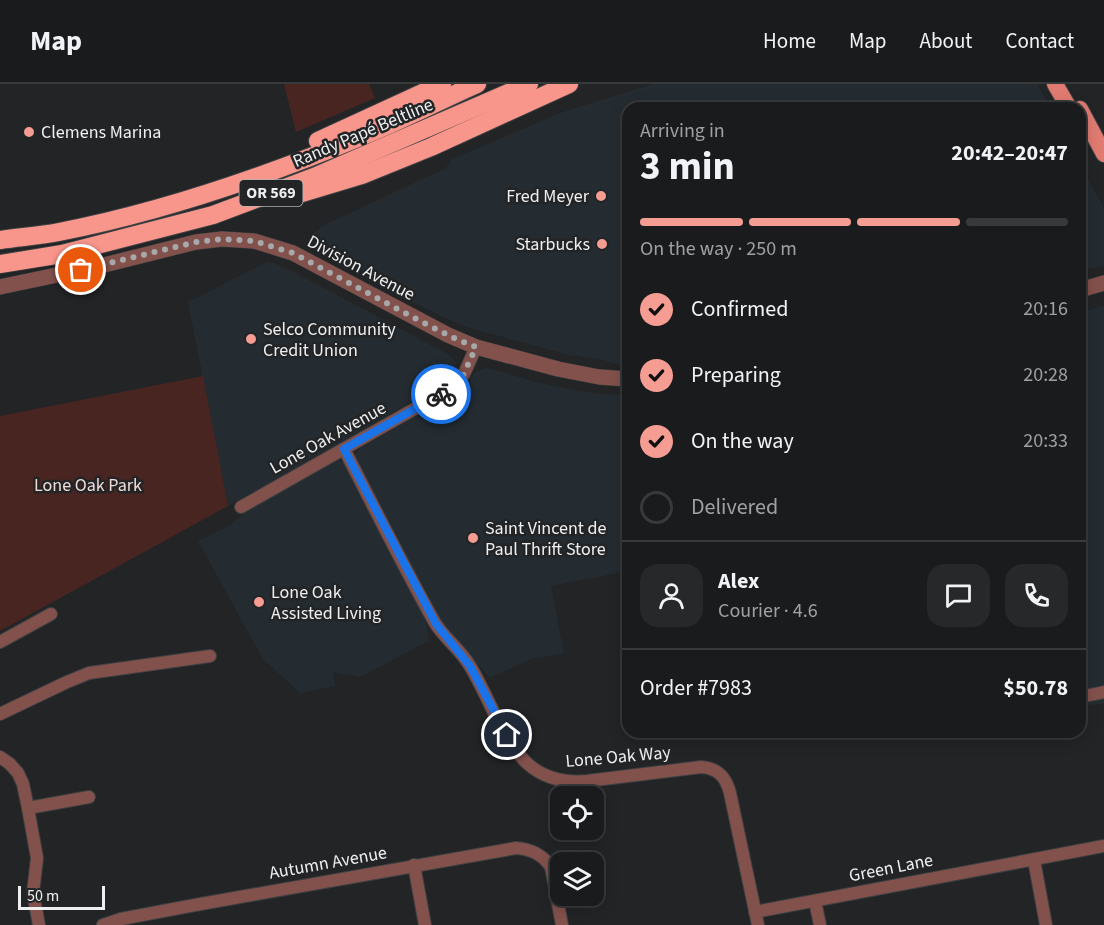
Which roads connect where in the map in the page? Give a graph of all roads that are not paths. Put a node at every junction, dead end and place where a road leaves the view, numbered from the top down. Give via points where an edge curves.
1 (442, 84) edge
2 (477, 84) edge
3 (529, 84) edge
4 (569, 84) edge
5 (1055, 84) edge
6 (1066, 84) edge
7 (1066, 102) edge
8 (1076, 102) edge
9 (1086, 120) edge
10 (1086, 134) edge
11 (1104, 154) edge
12 (1104, 160) edge
13 (206, 193) junction
14 (213, 215) junction
15 (0, 240) edge
16 (0, 264) edge
17 (1104, 284) edge
18 (0, 287) edge
19 (1086, 288) edge
20 (476, 347) junction
21 (622, 378) edge
22 (344, 449) junction
23 (241, 507) dead end
24 (51, 615) dead end
25 (0, 642) edge
26 (210, 656) dead end
27 (1104, 692) edge
28 (1086, 696) edge
29 (0, 714) edge
30 (0, 757) edge
31 (89, 797) dead end
32 (28, 808) junction
33 (1104, 846) edge
34 (1034, 860) junction
35 (414, 866) junction
36 (815, 901) junction
37 (755, 912) junction
38 (39, 925) edge
39 (103, 925) edge
40 (424, 925) edge
41 (562, 925) edge
42 (758, 925) edge
43 (820, 925) edge
44 (1046, 925) edge

1 - 13 highway
2 - 13 highway, Randy Papé Beltline / OR 569 via 370,133
3 - 14 highway, Randy Papé Beltline / OR 569 via 325,173
4 - 14 highway via 362,175
5 - 7 main road
6 - 8 main road
9 - 11 main road
10 - 12 main road
13 - 15 highway, Randy Papé Beltline / OR 569 via 57,233
14 - 16 highway, Randy Papé Beltline / OR 569 via 62,254
17 - 19 street
18 - 20 street, Division Avenue via 196,242 254,241 293,253
20 - 21 street, Division Avenue via 558,369
20 - 22 street, Lone Oak Avenue via 465,374 455,386
22 - 23 street, Lone Oak Avenue
22 - 37 street, Lone Oak Way via 436,624 470,666 521,758 545,776 570,782 711,768 727,782
24 - 25 street
26 - 29 street via 89,673
27 - 28 street
30 - 32 street via 18,773
31 - 32 street
32 - 38 street via 36,853 33,893
33 - 34 street, Green Lane
34 - 36 street, Green Lane
34 - 44 street
35 - 39 street, Autumn Avenue
35 - 40 street
35 - 41 street, Autumn Avenue via 527,849 541,856 552,872
36 - 37 street, Green Lane
36 - 43 street
37 - 42 street, Lone Oak Way

